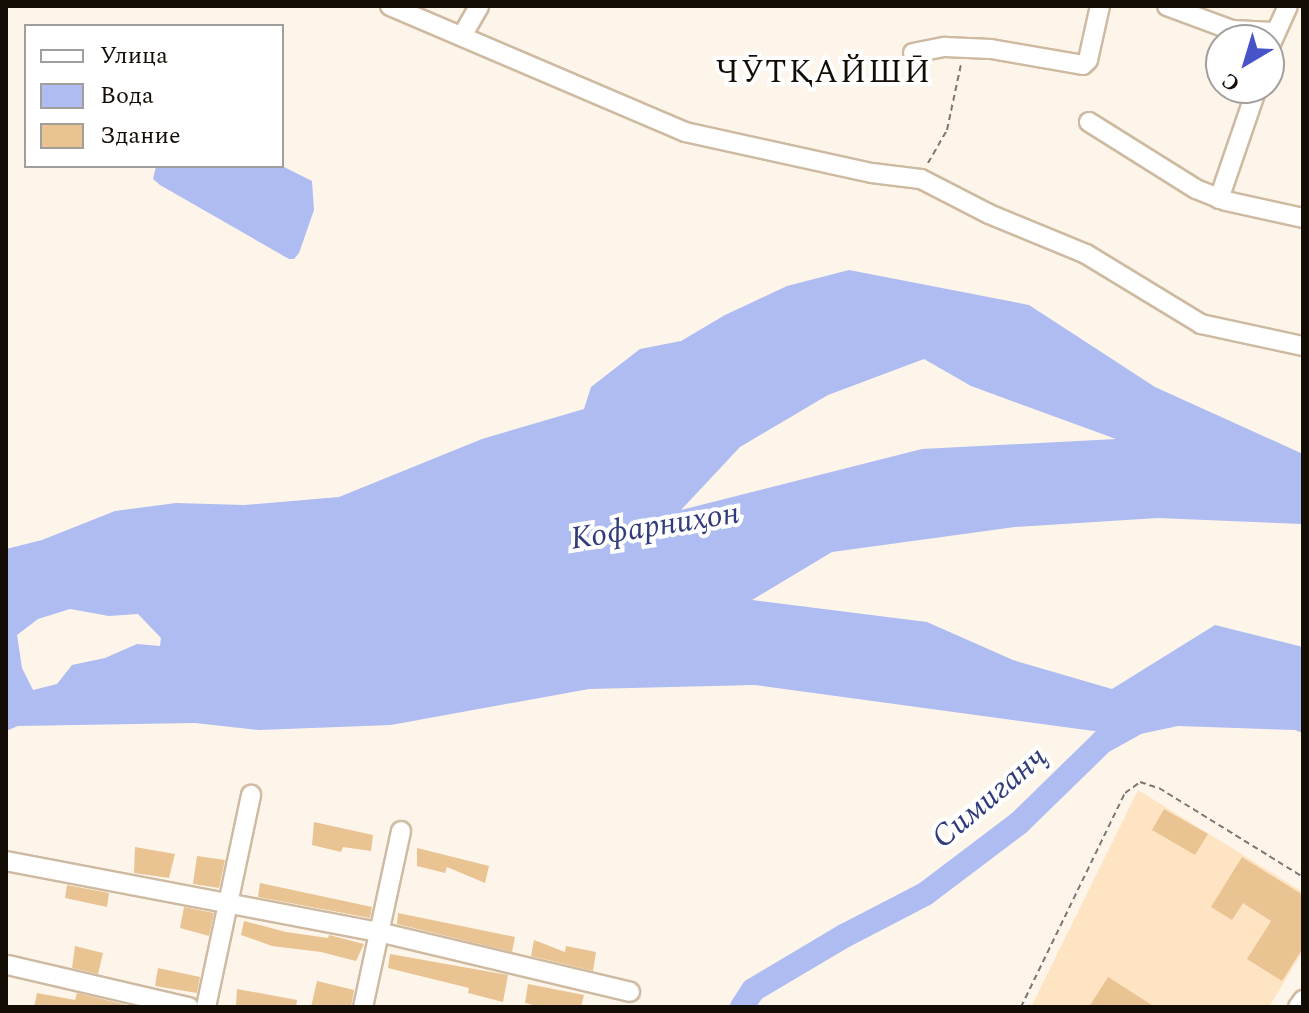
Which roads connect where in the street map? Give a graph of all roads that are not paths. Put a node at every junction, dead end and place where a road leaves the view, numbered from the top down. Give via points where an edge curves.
1 (390, 6) edge
2 (479, 6) edge
3 (1100, 6) edge
4 (1167, 6) edge
5 (1216, 24) edge
6 (462, 36) junction
7 (913, 53) dead end
8 (1252, 104) edge
9 (1089, 122) dead end
10 (1219, 199) junction
11 (1303, 218) edge
12 (1303, 346) edge
13 (251, 795) dead end
14 (401, 831) dead end
15 (6, 861) edge
16 (229, 905) junction
17 (379, 932) junction
18 (8, 965) dead end
19 (630, 992) dead end
20 (1303, 1000) edge
21 (189, 1007) edge
22 (206, 1007) edge
23 (363, 1007) edge
24 (1298, 1007) edge

1 - 6 street
2 - 6 street
3 - 7 street via 1083,65 965,48
4 - 5 street
6 - 12 street via 704,138 921,179 1086,254 1201,324
8 - 10 street
9 - 10 street via 1170,175
10 - 11 street
13 - 16 street
14 - 17 street
15 - 16 street
16 - 17 street
16 - 22 street
17 - 19 street
17 - 23 street
18 - 21 street
20 - 24 street

